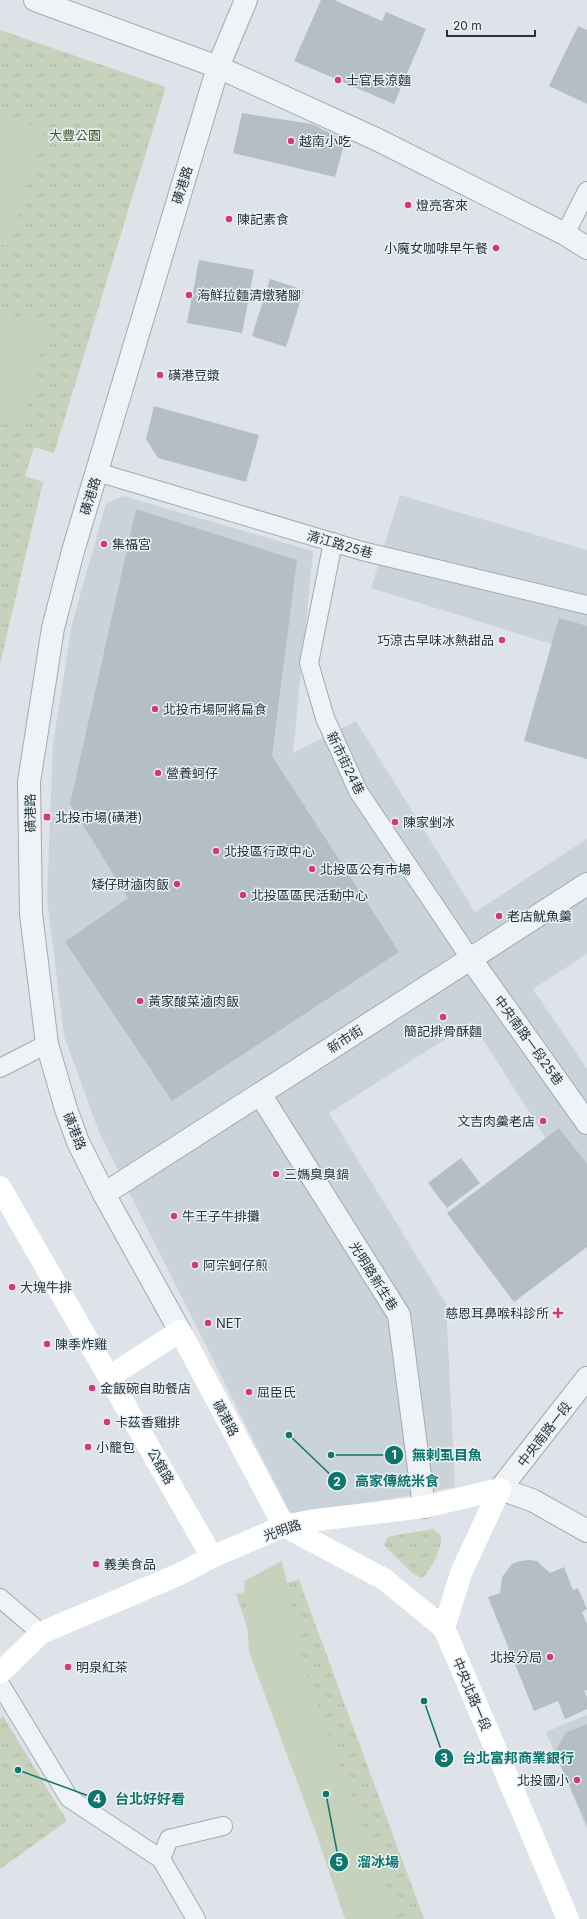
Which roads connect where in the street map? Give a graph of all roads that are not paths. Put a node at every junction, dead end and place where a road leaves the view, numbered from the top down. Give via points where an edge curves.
1 (35, 0) edge
2 (246, 0) edge
3 (218, 67) junction
4 (587, 191) edge
5 (565, 234) junction
6 (587, 248) edge
7 (97, 472) junction
8 (333, 542) junction
9 (587, 605) edge
10 (587, 884) edge
11 (470, 958) junction
12 (47, 1044) junction
13 (0, 1068) edge
14 (260, 1094) junction
15 (587, 1123) edge
16 (0, 1187) edge
17 (104, 1194) junction
18 (180, 1331) junction
19 (109, 1377) junction
20 (587, 1378) edge
21 (500, 1490) junction
22 (424, 1507) junction
23 (284, 1526) junction
24 (587, 1531) edge
25 (212, 1558) junction
26 (0, 1598) edge
27 (444, 1628) junction
28 (41, 1633) junction
29 (0, 1673) edge
30 (0, 1684) edge
31 (223, 1826) dead end
32 (161, 1859) junction
33 (196, 1919) edge
34 (568, 1919) edge

1 - 3 street
2 - 3 street, 磺港路
3 - 5 street via 376,139
3 - 7 street, 磺港路
4 - 5 lane
5 - 6 street
7 - 8 lane, 清江路25巷
7 - 12 street, 磺港路 via 53,628 29,782 31,914
8 - 9 lane, 清江路25巷
8 - 11 lane, 新市街24巷 via 309,662 325,718 358,791
10 - 11 street, 新市街
11 - 14 street, 新市街
11 - 15 street, 中央南路一段25巷
12 - 13 lane
12 - 17 street, 磺港路 via 78,1142
14 - 17 street, 新市街
14 - 22 street, 光明路新生巷 via 399,1315
16 - 19 street, 公舘路
17 - 18 street, 磺港路
18 - 19 street
18 - 23 street, 磺港路
19 - 25 street, 公舘路
20 - 21 street, 中央南路一段
21 - 22 street, 光明路
21 - 24 street, 光明路 via 532,1500
21 - 27 street via 460,1573
22 - 23 street, 光明路
23 - 25 street, 光明路
23 - 27 street via 384,1579
25 - 28 street, 光明路
26 - 28 lane
27 - 34 street, 中央北路一段
28 - 29 street, 光明路
30 - 32 lane via 69,1798
31 - 32 lane via 169,1839
32 - 33 lane

